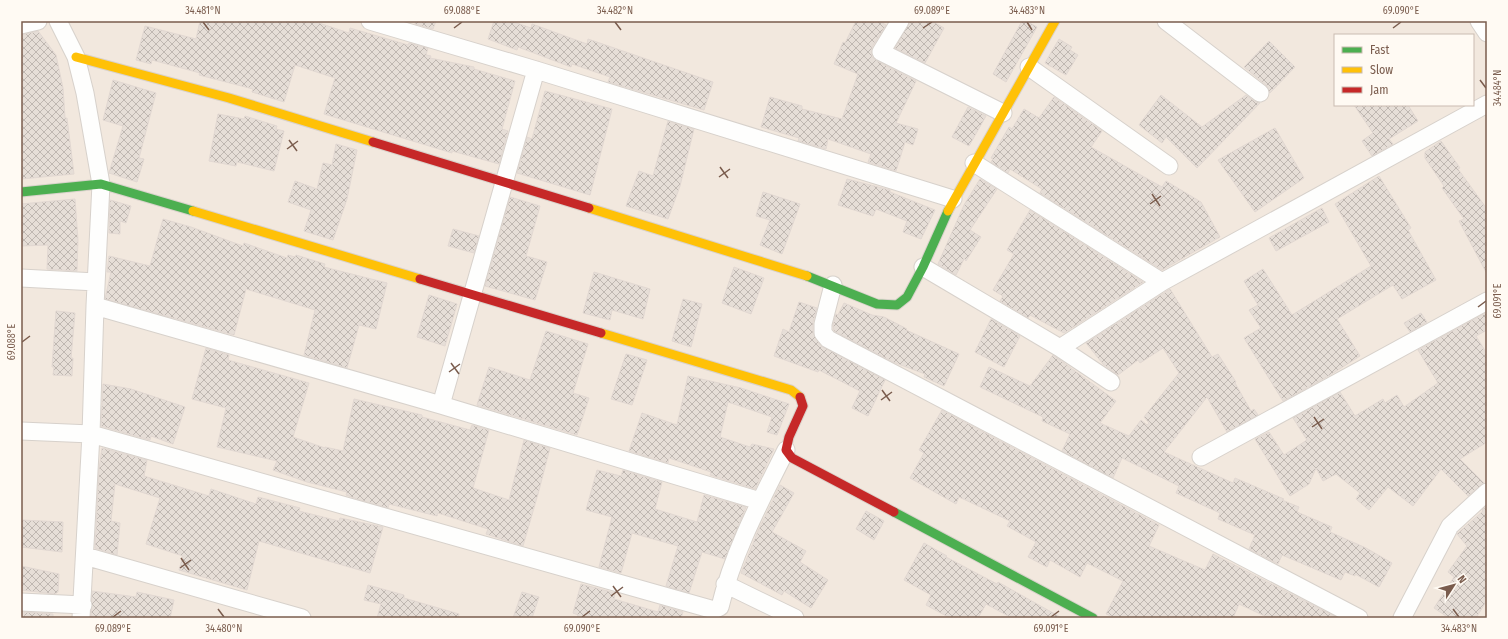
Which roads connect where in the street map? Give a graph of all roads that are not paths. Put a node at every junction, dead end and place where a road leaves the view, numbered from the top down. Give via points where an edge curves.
1 (38, 21) edge
2 (58, 21) edge
3 (370, 21) edge
4 (900, 21) edge
5 (1055, 21) edge
6 (1166, 21) edge
7 (1479, 21) edge
8 (21, 25) edge
9 (1487, 34) edge
10 (76, 57) junction
11 (1029, 67) junction
12 (536, 70) junction
13 (1260, 93) dead end
14 (1487, 104) edge
15 (1003, 113) junction
16 (974, 163) junction
17 (1169, 166) dead end
18 (504, 182) junction
19 (101, 184) junction
20 (21, 192) edge
21 (953, 199) junction
22 (923, 267) junction
23 (21, 278) edge
24 (96, 282) junction
25 (1162, 282) junction
26 (833, 285) junction
27 (472, 294) junction
28 (1487, 301) edge
29 (95, 306) junction
30 (1060, 348) junction
31 (1111, 382) dead end
32 (441, 405) junction
33 (21, 431) edge
34 (91, 434) junction
35 (786, 450) junction
36 (1201, 457) dead end
37 (1487, 492) edge
38 (760, 501) junction
39 (85, 556) junction
40 (725, 584) junction
41 (21, 602) edge
42 (82, 611) edge
43 (302, 618) edge
44 (795, 618) edge
45 (1093, 618) edge
46 (1359, 618) edge
47 (1402, 618) edge

1 - 8 street
2 - 10 street
3 - 12 street
4 - 15 street via 881,52
5 - 11 street
6 - 13 street
7 - 9 street
10 - 18 street via 229,98
10 - 19 street via 85,92
11 - 15 street
11 - 17 street
12 - 18 street
12 - 21 street
14 - 25 street
15 - 16 street
16 - 21 street
16 - 25 street
18 - 26 street
18 - 27 street
19 - 20 street
19 - 24 street
19 - 27 street
21 - 22 street
22 - 26 street via 907,297 896,305 877,304
22 - 30 street
23 - 24 street
24 - 29 street
25 - 30 street
26 - 46 street via 823,324 823,333 828,340
27 - 32 street
27 - 35 street via 791,390 800,396 803,406
28 - 36 street
29 - 32 street
29 - 34 street
30 - 31 street
32 - 38 street
33 - 34 street
34 - 39 street
34 - 40 street via 714,610 720,607
35 - 38 street
35 - 45 street via 792,458
37 - 47 street via 1450,526
38 - 40 street
39 - 42 street
39 - 43 street
40 - 44 street
41 - 42 street

